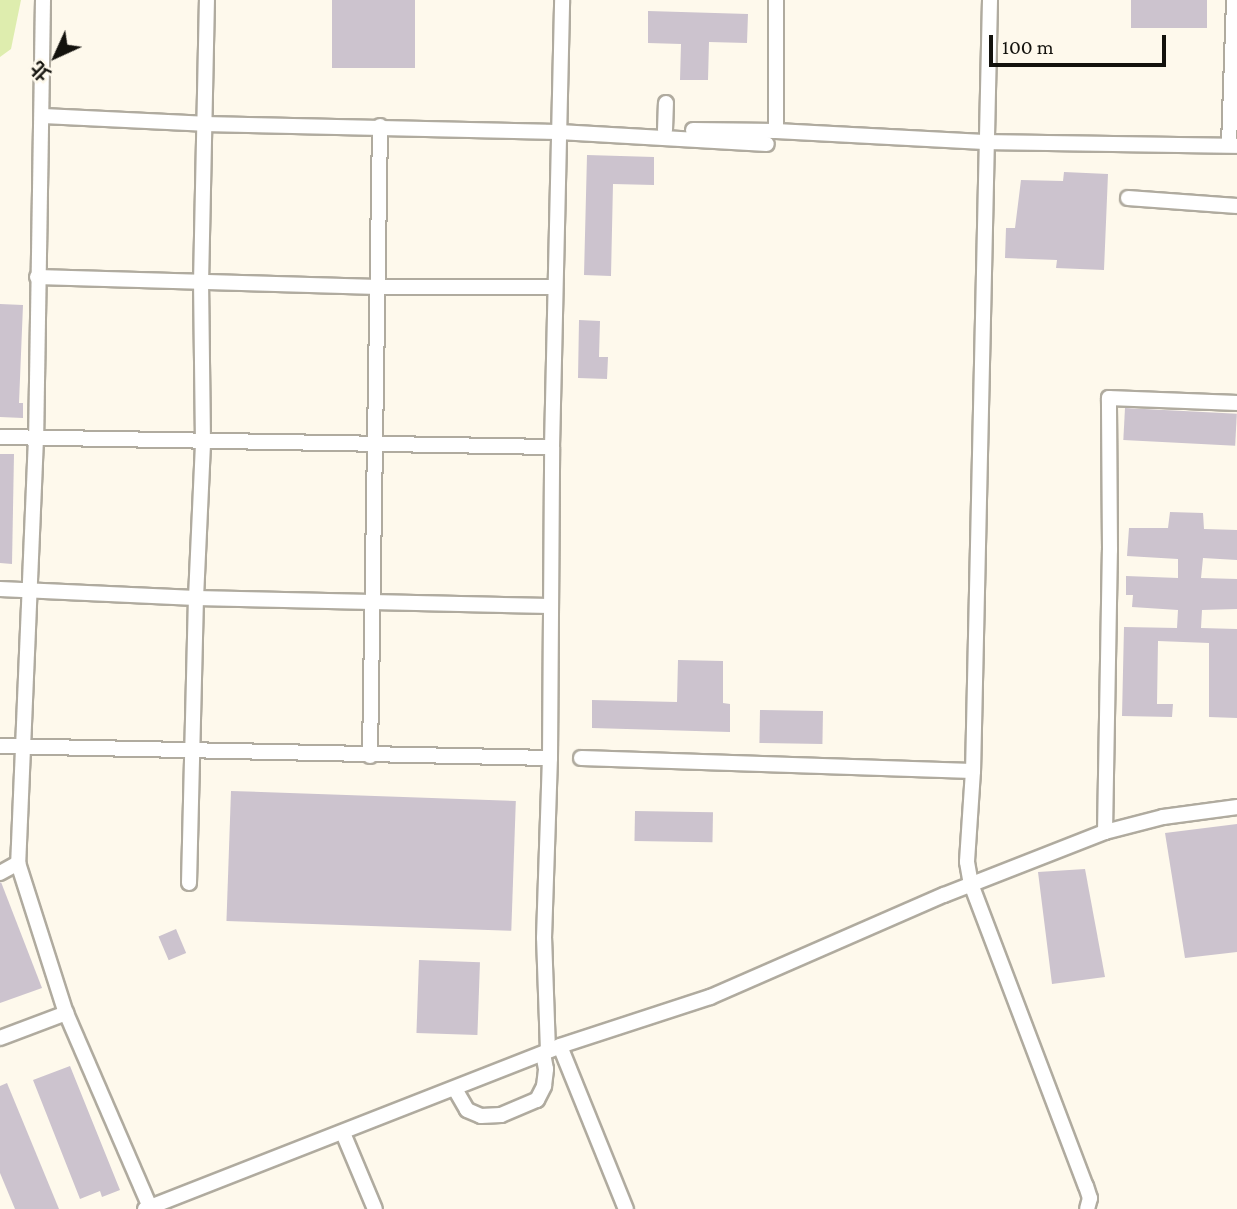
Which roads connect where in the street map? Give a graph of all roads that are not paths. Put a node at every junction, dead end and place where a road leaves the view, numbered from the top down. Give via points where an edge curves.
1 (43, 0) edge
2 (207, 0) edge
3 (562, 0) edge
4 (776, 0) edge
5 (990, 0) edge
6 (1234, 0) edge
7 (666, 103) dead end
8 (43, 116) junction
9 (204, 124) junction
10 (380, 126) junction
11 (559, 132) junction
12 (772, 137) junction
13 (989, 142) junction
14 (1233, 146) edge
15 (1128, 198) dead end
16 (1237, 206) edge
17 (37, 277) junction
18 (201, 284) junction
19 (378, 287) junction
20 (555, 287) junction
21 (1237, 403) edge
22 (0, 436) edge
23 (36, 438) junction
24 (203, 443) junction
25 (377, 446) junction
26 (552, 447) junction
27 (0, 589) edge
28 (29, 590) junction
29 (196, 598) junction
30 (370, 602) junction
31 (550, 606) junction
32 (0, 746) edge
33 (23, 747) junction
34 (194, 750) junction
35 (370, 756) junction
36 (550, 758) junction
37 (581, 758) dead end
38 (973, 771) junction
39 (1237, 807) edge
40 (1105, 832) junction
41 (18, 863) junction
42 (0, 873) edge
43 (189, 883) dead end
44 (971, 884) junction
45 (66, 1013) junction
46 (0, 1038) edge
47 (550, 1050) junction
48 (455, 1089) junction
49 (344, 1133) junction
50 (149, 1208) edge
51 (375, 1209) edge
52 (626, 1209) edge
53 (1087, 1209) edge

1 - 8 lane
2 - 9 lane
3 - 11 lane
4 - 12 lane
5 - 13 lane
6 - 14 lane
7 - 12 lane via 660,130
8 - 9 lane
8 - 17 lane
9 - 10 lane
9 - 18 lane
10 - 11 lane
10 - 19 lane
11 - 12 lane
11 - 20 lane
12 - 13 lane
13 - 14 lane
13 - 38 lane
15 - 16 lane
17 - 18 lane
17 - 23 lane
18 - 19 lane
18 - 24 lane
19 - 20 lane
19 - 25 lane
20 - 26 lane
21 - 40 lane via 1109,398
22 - 23 lane
23 - 24 lane
23 - 28 lane
24 - 25 lane
24 - 29 lane
25 - 26 lane
25 - 30 lane
26 - 31 lane
27 - 28 lane
28 - 29 lane
28 - 33 lane
29 - 30 lane
29 - 34 lane
30 - 31 lane
30 - 35 lane
31 - 36 lane
32 - 33 lane
33 - 34 lane
33 - 41 lane
34 - 35 lane
34 - 43 lane
35 - 36 lane
36 - 47 lane via 544,938
37 - 38 lane
38 - 44 lane via 967,862
39 - 40 lane via 1163,817
40 - 44 lane
41 - 42 lane
41 - 45 lane
44 - 47 lane via 710,997
44 - 53 lane via 1087,1186
45 - 46 lane
45 - 50 lane
47 - 48 lane
47 - 48 lane via 537,1100 501,1115 481,1116 467,1110
47 - 52 lane
48 - 49 lane
49 - 50 lane
49 - 51 lane

